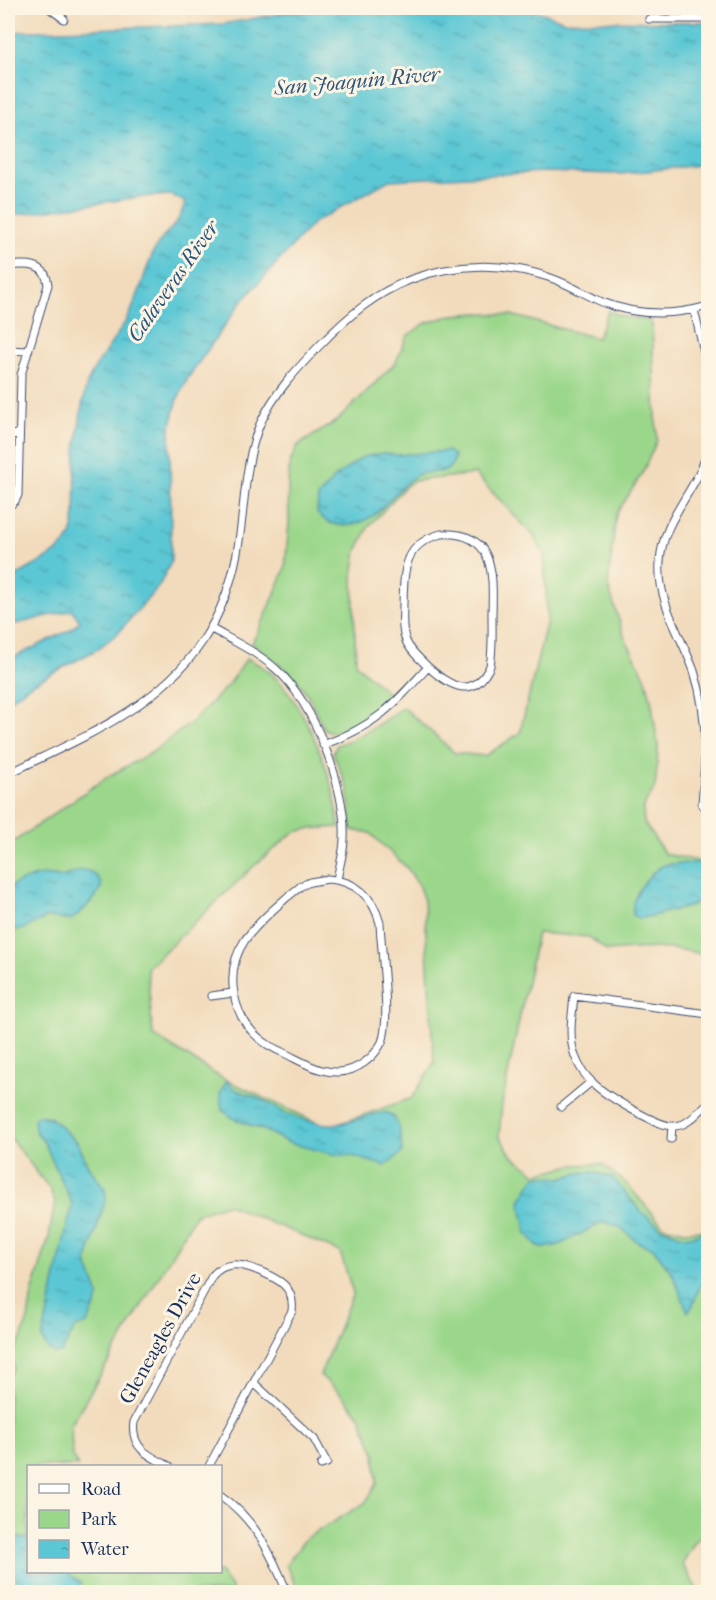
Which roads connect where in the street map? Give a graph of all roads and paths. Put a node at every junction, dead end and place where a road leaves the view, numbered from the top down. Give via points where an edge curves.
1 (49, 8) edge
2 (64, 19) dead end
3 (649, 19) dead end
4 (708, 19) edge
5 (8, 266) edge
6 (708, 306) edge
7 (694, 310) junction
8 (8, 350) edge
9 (28, 351) junction
10 (708, 369) edge
11 (19, 434) junction
12 (8, 435) edge
13 (708, 450) edge
14 (8, 507) edge
15 (210, 628) junction
16 (428, 667) junction
17 (323, 745) junction
18 (8, 774) edge
19 (706, 776) edge
20 (702, 805) dead end
21 (337, 880) junction
22 (234, 993) junction
23 (212, 996) dead end
24 (708, 1014) edge
25 (591, 1082) junction
26 (708, 1103) edge
27 (561, 1107) dead end
28 (672, 1126) junction
29 (671, 1139) dead end
30 (254, 1383) junction
31 (166, 1465) edge
32 (210, 1465) edge
33 (321, 1465) dead end
34 (222, 1497) edge
35 (287, 1593) edge

1 - 2 street
3 - 4 street
5 - 9 street via 36,266 48,280
6 - 7 street
7 - 10 street
7 - 15 street via 661,314 631,311 548,277 495,267 427,274 366,303 338,326 287,380 261,423 250,454 236,558 226,595
8 - 9 street
9 - 11 street via 21,375
11 - 12 street
11 - 14 street via 18,495
13 - 19 street via 698,478 670,521 660,562 665,602 700,692
15 - 17 street via 266,661 289,681 307,707
15 - 18 street via 179,671 137,707
16 - 16 street via 409,647 403,631 406,565 414,550 426,540 441,534 458,535 482,548 493,570 490,666 478,682 464,686 444,681
16 - 17 street via 381,716 356,732
17 - 21 street via 343,816 344,842
19 - 20 street
21 - 22 street via 301,886 252,932 237,958
21 - 22 street via 353,885 368,897 380,923 386,1024 372,1056 348,1070 330,1072 314,1067 252,1032 240,1014
22 - 23 street
24 - 25 street via 574,996 570,1027 573,1049
25 - 27 street
25 - 28 street via 660,1124
26 - 28 street via 689,1121
28 - 29 street
30 - 31 street, Gleneagles Drive via 290,1318 292,1298 278,1279 246,1265 227,1265 212,1276 134,1422 133,1436 140,1448
30 - 32 street, Gleneagles Drive
30 - 33 street via 314,1439 327,1463
34 - 35 street via 245,1516 260,1536

